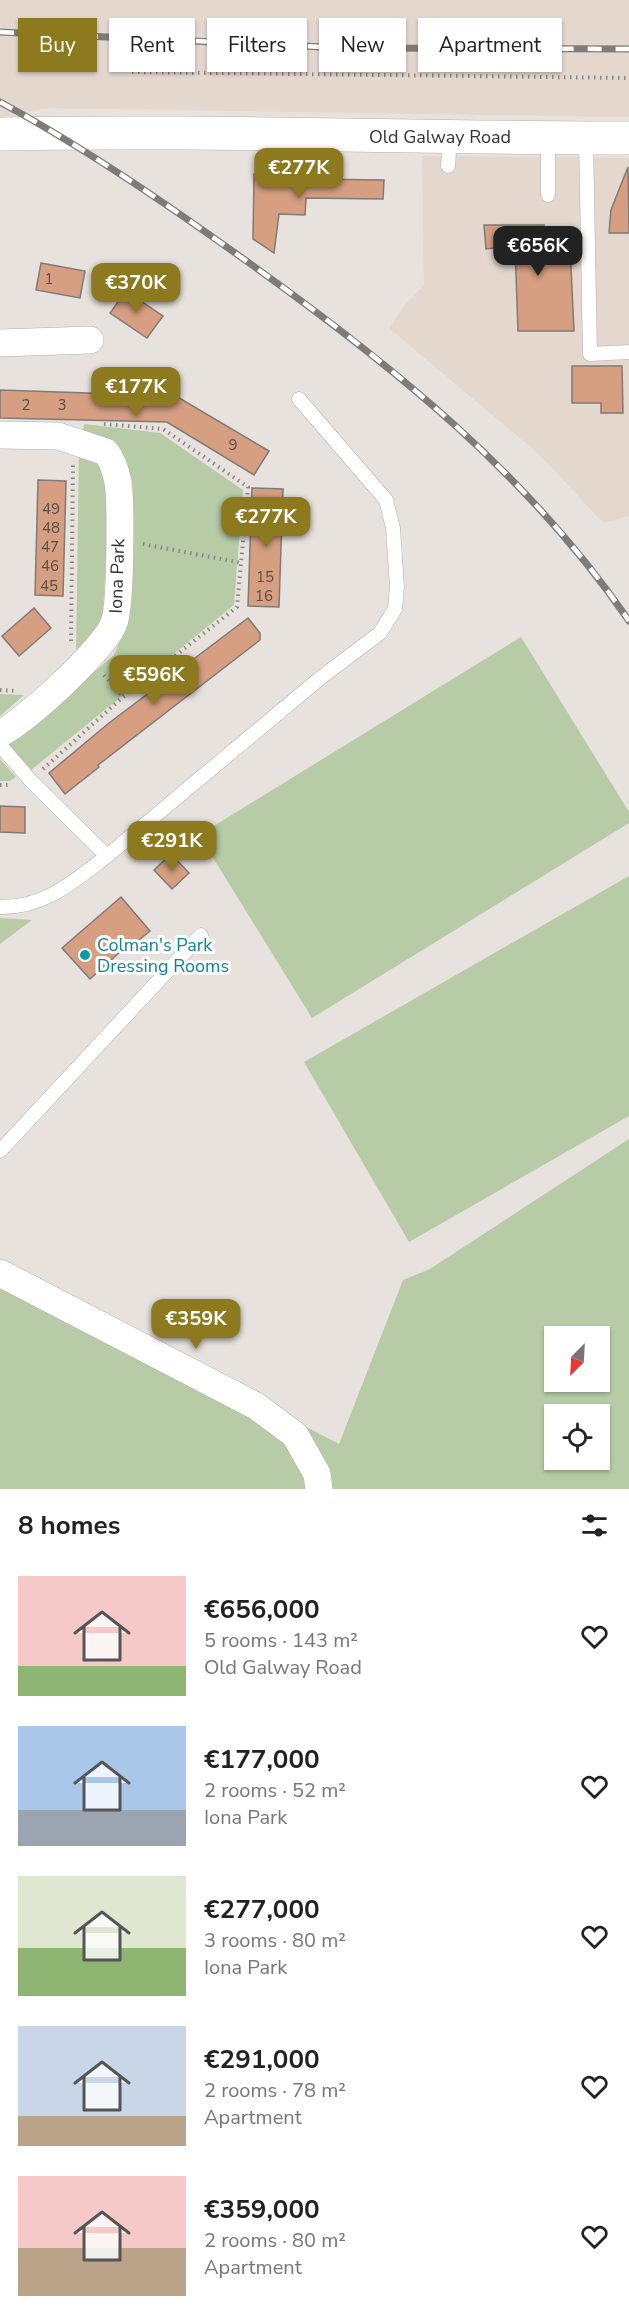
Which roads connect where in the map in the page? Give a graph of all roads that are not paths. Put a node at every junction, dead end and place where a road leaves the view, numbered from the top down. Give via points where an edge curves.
1 (0, 134) edge
2 (548, 138) junction
3 (586, 138) junction
4 (629, 138) edge
5 (548, 195) dead end
6 (90, 340) dead end
7 (0, 343) edge
8 (629, 352) edge
9 (299, 399) dead end
10 (0, 435) edge
11 (0, 733) edge
12 (0, 745) edge
13 (107, 856) junction
14 (0, 907) edge
15 (201, 935) dead end
16 (0, 1151) edge
17 (0, 1273) edge
18 (319, 1489) edge

1 - 2 main road, Old Galway Road via 168,131 449,152
2 - 3 main road, Old Galway Road
2 - 5 lane
3 - 4 main road, Old Galway Road
3 - 8 lane via 590,354
6 - 7 street
9 - 13 lane via 386,500 393,528 395,609 380,633
10 - 11 street, Iona Park via 82,442 106,452 118,482 117,608 111,629 28,716
12 - 13 lane
13 - 14 lane via 46,900
15 - 16 lane
17 - 18 street via 256,1406 295,1435 317,1474

